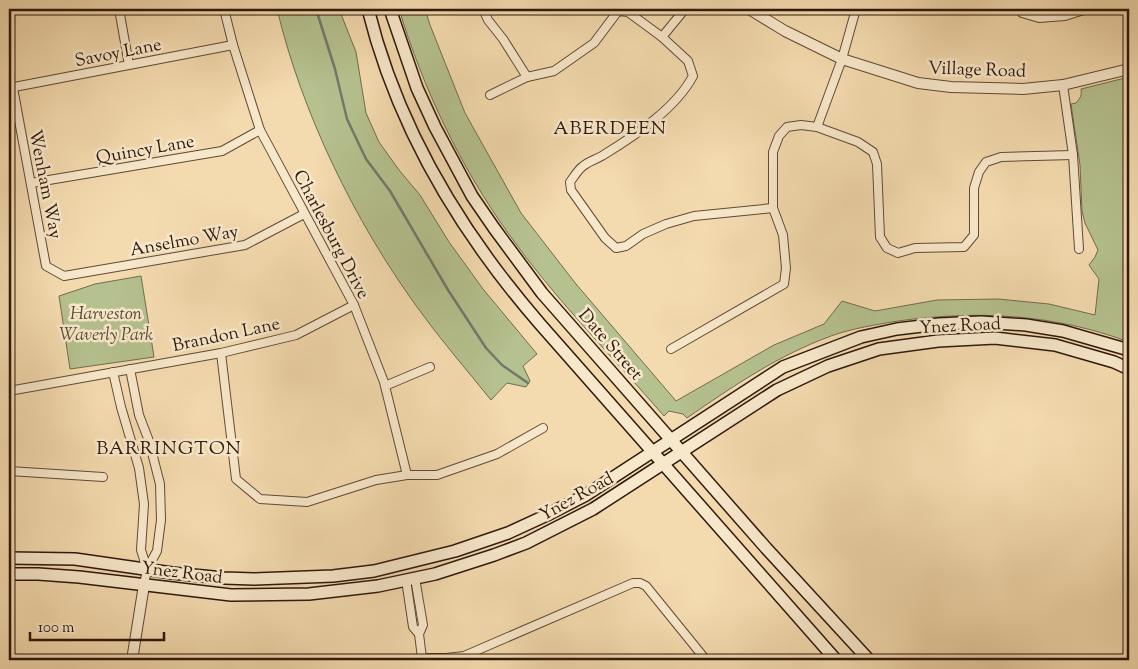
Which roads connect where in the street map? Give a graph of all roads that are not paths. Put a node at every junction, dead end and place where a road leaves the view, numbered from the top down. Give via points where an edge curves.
1 (120, 9) edge
2 (224, 9) edge
3 (368, 9) edge
4 (390, 9) edge
5 (483, 9) edge
6 (685, 9) edge
7 (749, 9) edge
8 (856, 9) edge
9 (901, 9) edge
10 (906, 9) edge
11 (1021, 9) edge
12 (1087, 9) edge
13 (662, 37) junction
14 (233, 45) junction
15 (842, 59) junction
16 (129, 65) junction
17 (1129, 69) edge
18 (527, 78) junction
19 (1063, 85) junction
20 (11, 88) edge
21 (490, 95) dead end
22 (817, 127) junction
23 (260, 130) junction
24 (1073, 155) junction
25 (31, 184) junction
26 (774, 208) junction
27 (304, 214) junction
28 (1080, 249) dead end
29 (64, 276) joint
30 (354, 305) junction
31 (671, 349) dead end
32 (1129, 350) edge
33 (221, 353) junction
34 (430, 367) dead end
35 (130, 369) junction
36 (1129, 369) edge
37 (113, 372) junction
38 (385, 386) junction
39 (9, 391) edge
40 (543, 428) dead end
41 (671, 440) junction
42 (653, 452) junction
43 (682, 452) junction
44 (663, 465) junction
45 (9, 471) edge
46 (407, 475) junction
47 (103, 477) dead end
48 (480, 542) junction
49 (9, 558) edge
50 (147, 569) junction
51 (9, 574) edge
52 (410, 579) junction
53 (144, 585) junction
54 (422, 658) junction
55 (441, 659) edge
56 (132, 660) edge
57 (411, 660) edge
58 (706, 660) edge
59 (836, 660) edge
60 (869, 660) edge

1 - 16 street
2 - 14 street, Charlesburg Drive
3 - 42 main road via 383,60 414,132 432,171 468,232 511,291
4 - 41 main road, Date Street via 417,88 472,196 542,293
5 - 18 street
6 - 13 street
7 - 15 street, Village Road via 784,31
8 - 15 street
9 - 10 street
11 - 12 street via 1022,13 1039,18 1065,16
13 - 18 street via 628,12 618,11 594,43 554,71
13 - 26 street via 688,61 693,76 685,90 636,134 583,166 570,182 571,190 616,248 626,246 666,224 694,216
14 - 16 street, Savoy Lane
14 - 23 street, Charlesburg Drive
15 - 19 street, Village Road via 918,83 951,87 1023,89
15 - 22 street
16 - 20 street, Savoy Lane
17 - 19 street, Village Road
18 - 21 street
19 - 24 street
20 - 25 street, Wenham Way
22 - 24 street via 858,142 873,152 877,164 880,237 887,248 898,253 915,248 964,246 974,235 974,188 986,162 1001,157
22 - 26 street via 787,127 779,136 773,152
23 - 25 street, Quincy Lane via 222,151
23 - 27 street, Charlesburg Drive
24 - 28 street
25 - 29 street, Wenham Way via 46,266
26 - 31 street via 783,236 784,284
27 - 29 street, Anselmo Way via 245,246
27 - 30 street, Charlesburg Drive
30 - 33 street, Brandon Lane via 296,335
30 - 38 street, Charlesburg Drive
32 - 41 main road, Ynez Road via 1063,331 1026,325 981,322 897,329 861,337 783,367
33 - 35 street, Brandon Lane
33 - 46 street via 236,479 260,499 307,502 376,480
34 - 38 street
35 - 37 street, Brandon Lane
35 - 50 street via 139,415 160,484 161,520 157,551
36 - 43 main road, Ynez Road via 1055,346 995,338 879,349 828,366 777,390
37 - 39 street, Brandon Lane
37 - 50 street via 139,468 144,504 141,550
38 - 46 street, Charlesburg Drive
40 - 46 street via 497,454 437,475
41 - 42 main road, Ynez Road
41 - 43 main road, Date Street
42 - 44 main road
42 - 48 main road, Ynez Road via 566,506 508,533
43 - 44 main road, Ynez Road
43 - 60 main road, Date Street
44 - 52 main road, Ynez Road via 593,509 526,543 435,574
44 - 59 main road
45 - 47 street
48 - 50 main road, Ynez Road via 405,564 333,576 276,580
48 - 52 main road via 470,553 415,569 410,572
49 - 50 main road, Ynez Road via 75,559
50 - 53 street
51 - 53 main road, Ynez Road via 79,577
52 - 53 main road, Ynez Road via 378,586 284,596 231,595
52 - 54 street via 413,627 419,634
53 - 56 street
54 - 55 street
54 - 57 street
55 - 58 street via 464,656 640,583 646,586

